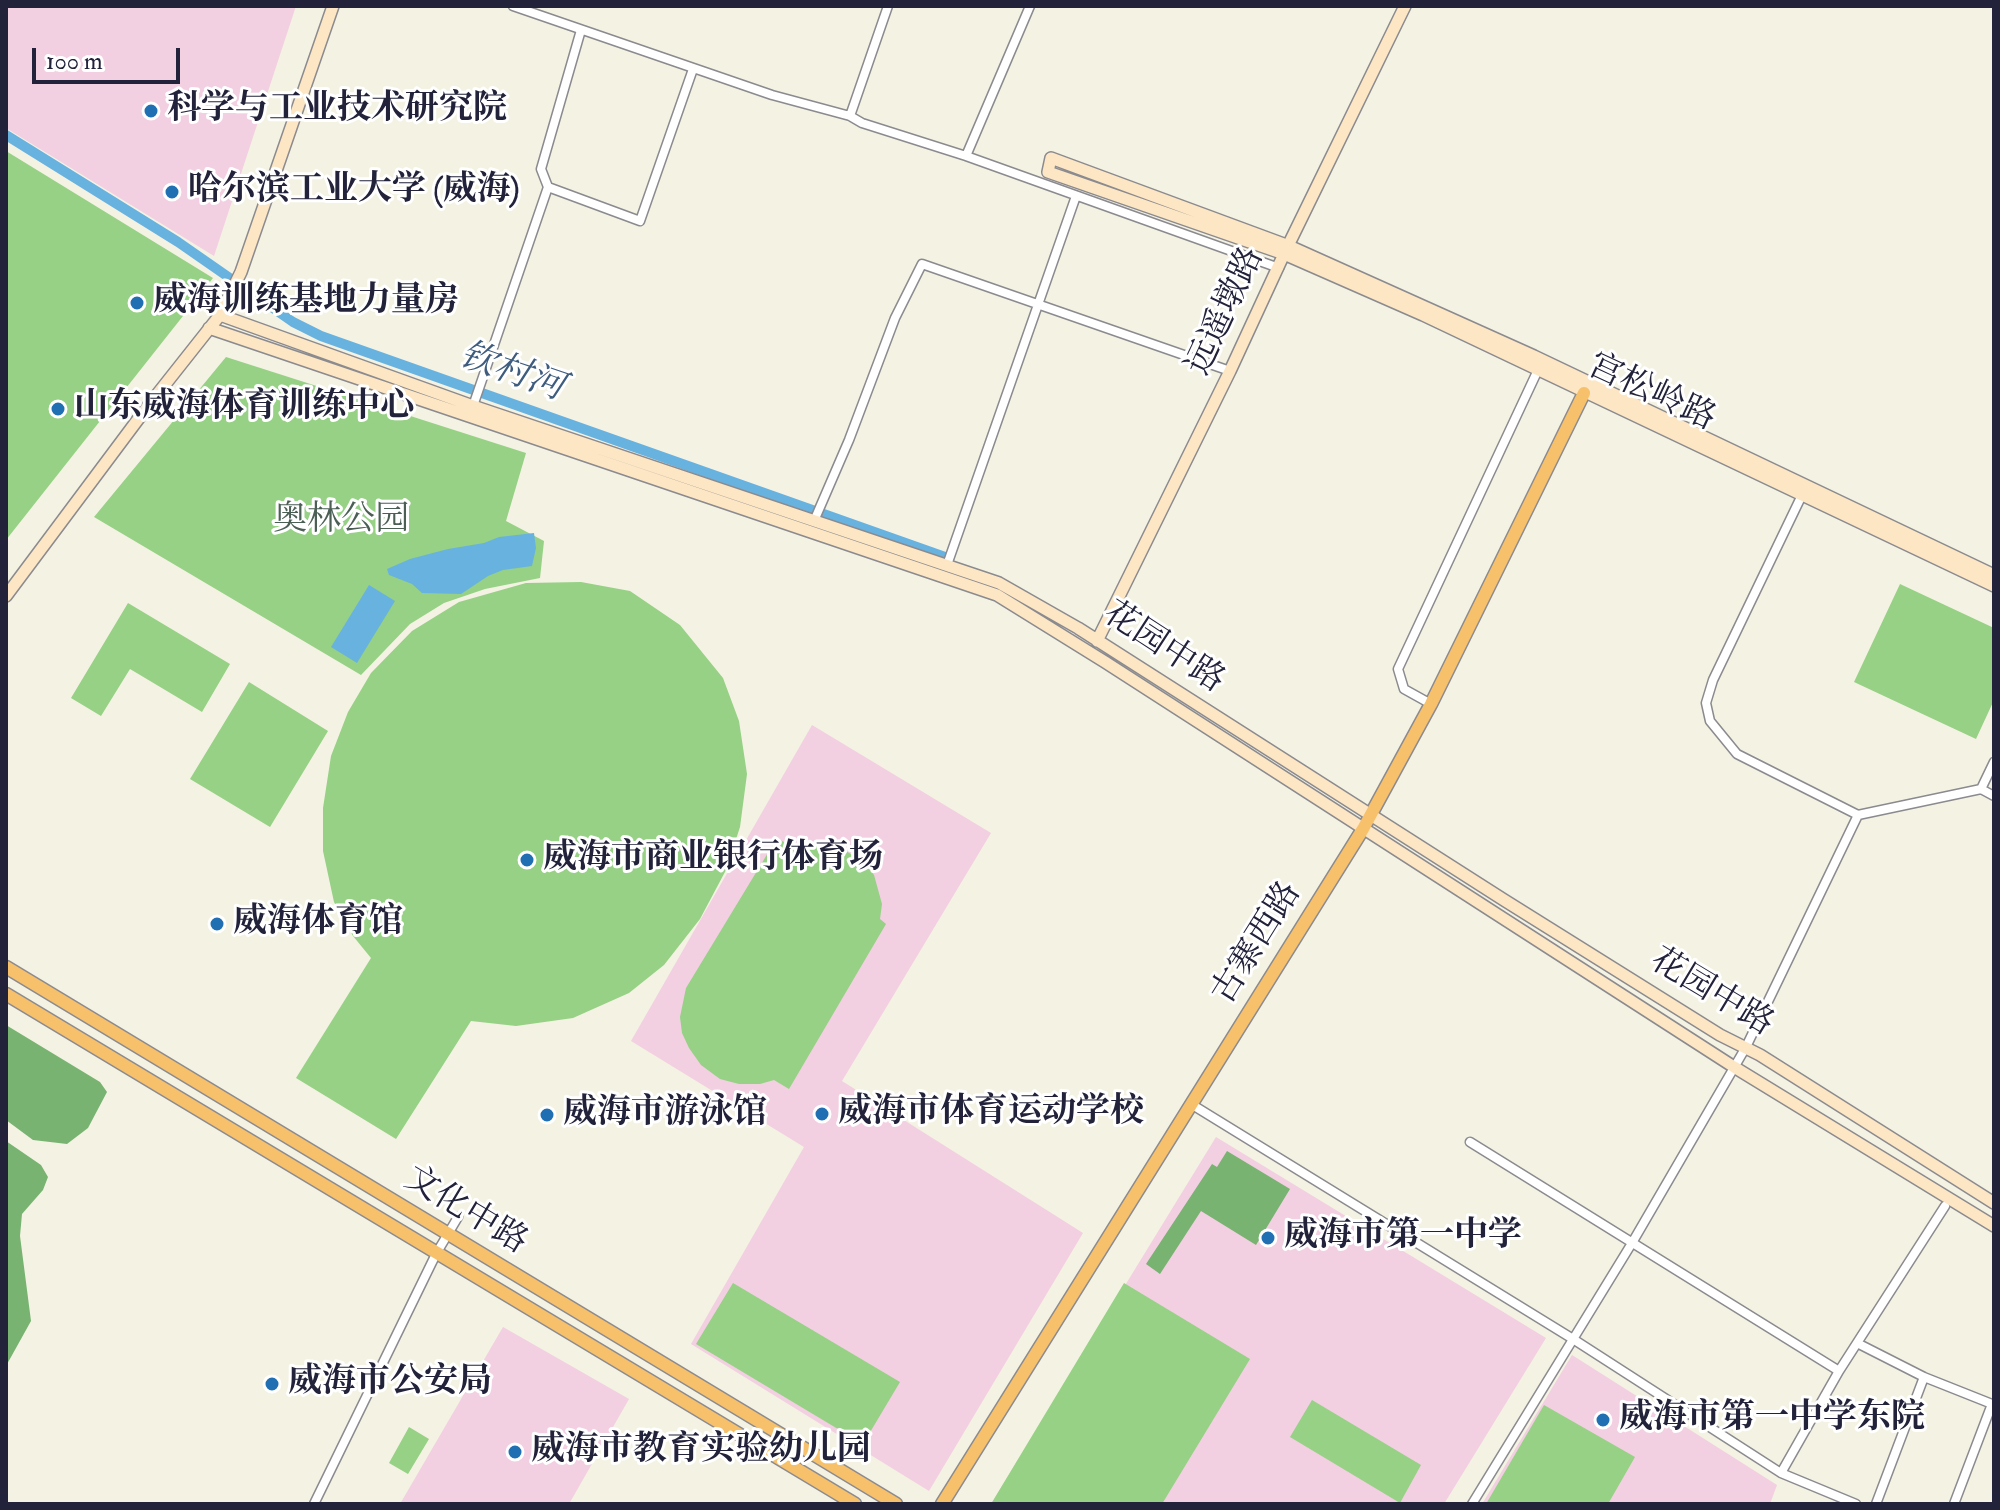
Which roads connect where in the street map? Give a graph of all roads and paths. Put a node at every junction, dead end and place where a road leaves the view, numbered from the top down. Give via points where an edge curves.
1 (333, 6) edge
2 (513, 6) edge
3 (888, 6) edge
4 (1030, 6) edge
5 (1405, 6) edge
6 (581, 30) junction
7 (693, 69) junction
8 (850, 116) junction
9 (966, 156) junction
10 (548, 187) junction
11 (1076, 196) junction
12 (1286, 250) junction
13 (1279, 268) junction
14 (1039, 307) junction
15 (220, 315) junction
16 (209, 328) junction
17 (1230, 371) junction
18 (1537, 372) junction
19 (1584, 393) junction
20 (475, 401) junction
21 (1802, 495) junction
22 (815, 519) junction
23 (947, 565) junction
24 (1994, 575) edge
25 (1994, 586) edge
26 (6, 596) edge
27 (1097, 641) junction
28 (1431, 704) junction
29 (1994, 762) edge
30 (1981, 789) junction
31 (1994, 796) edge
32 (1370, 814) junction
33 (1858, 815) junction
34 (1363, 829) junction
35 (6, 967) edge
36 (6, 994) edge
37 (1746, 1047) junction
38 (1734, 1067) junction
39 (1191, 1104) junction
40 (1470, 1142) dead end
41 (1994, 1203) edge
42 (1945, 1206) dead end
43 (458, 1217) dead end
44 (1994, 1226) edge
45 (447, 1234) junction
46 (1632, 1243) junction
47 (436, 1254) junction
48 (1573, 1339) junction
49 (1857, 1343) junction
50 (1839, 1371) junction
51 (1924, 1377) junction
52 (1781, 1473) junction
53 (314, 1504) edge
54 (855, 1504) edge
55 (896, 1504) edge
56 (942, 1504) edge
57 (1472, 1504) edge
58 (1856, 1504) edge
59 (1876, 1504) edge
60 (1954, 1504) edge

1 - 15 main road via 241,272
2 - 6 street
3 - 8 street
4 - 9 street
5 - 12 main road, 远遥墩路
6 - 7 street
6 - 10 street via 541,169
7 - 8 street
7 - 10 street via 640,221
8 - 9 street
9 - 11 street
10 - 20 street
11 - 13 street
11 - 14 street
12 - 12 main road via 1051,158 1048,172
12 - 13 main road, 远遥墩路
12 - 18 main road, 宫松岭路
12 - 24 main road via 1534,356
13 - 17 main road, 远遥墩路
14 - 17 street
14 - 22 street via 922,264 895,318
14 - 23 street
15 - 16 main road
15 - 20 main road, 花园中路
16 - 26 main road
16 - 34 main road via 997,595
17 - 27 main road, 远遥墩路
18 - 19 main road, 宫松岭路
18 - 28 street via 1398,669 1404,689
19 - 21 main road, 宫松岭路
19 - 28 main road, 古寨西路
20 - 22 main road, 花园中路
21 - 25 main road, 宫松岭路
21 - 33 street via 1706,703 1710,721 1737,754
22 - 23 main road, 花园中路
23 - 27 main road, 花园中路 via 999,583
27 - 32 main road, 花园中路
28 - 32 main road, 古寨西路
29 - 30 street
30 - 31 street
30 - 33 street
32 - 34 main road, 古寨西路
32 - 37 main road, 花园中路
33 - 37 street
34 - 38 main road
34 - 39 main road, 古寨西路
35 - 45 main road, 文化中路
36 - 47 main road, 文化中路
37 - 38 street
37 - 41 main road, 花园中路
38 - 44 main road
38 - 46 street
39 - 48 street
39 - 56 main road, 古寨西路
40 - 46 street
42 - 49 street
43 - 45 street
45 - 47 street
45 - 55 main road, 文化中路
46 - 48 street
46 - 50 street
47 - 53 street
47 - 54 main road, 文化中路
48 - 52 street
48 - 57 street
49 - 50 street
49 - 51 street
50 - 52 street
51 - 59 street
51 - 60 street via 1992,1404
52 - 58 street

